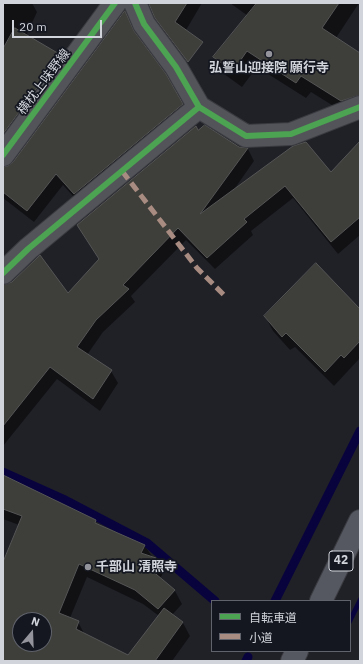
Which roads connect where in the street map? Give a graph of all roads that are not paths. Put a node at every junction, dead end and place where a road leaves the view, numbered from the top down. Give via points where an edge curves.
1 (115, 3) edge
2 (135, 3) edge
3 (199, 107) junction
4 (360, 107) edge
5 (3, 155) edge
6 (3, 273) edge
7 (360, 521) edge
8 (321, 600) edge
9 (296, 652) edge
10 (292, 661) edge

1 - 5 street, 横枕上味野線
2 - 3 street via 144,24 176,67
3 - 4 street via 246,136 291,134
3 - 6 street
7 - 8 main road, 42
9 - 10 main road

